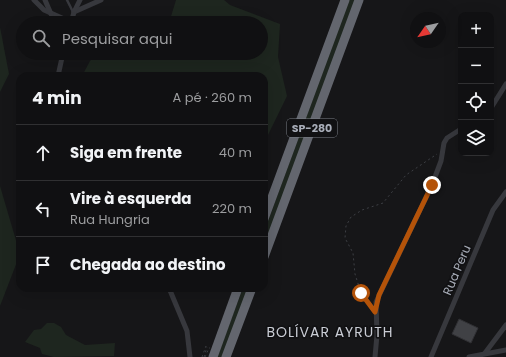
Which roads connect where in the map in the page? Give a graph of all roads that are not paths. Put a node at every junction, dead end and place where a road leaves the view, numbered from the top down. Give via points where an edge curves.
1 (34, 0) edge
2 (45, 0) edge
3 (67, 0) edge
4 (80, 0) edge
5 (101, 0) edge
6 (345, 0) edge
7 (359, 0) edge
8 (74, 12) junction
9 (51, 14) junction
10 (56, 16) edge
11 (73, 16) edge
12 (61, 60) edge
13 (59, 72) edge
14 (506, 84) edge
15 (494, 103) edge
16 (458, 131) edge
17 (506, 192) edge
18 (268, 208) edge
19 (268, 246) edge
20 (171, 292) edge
21 (237, 292) edge
22 (250, 292) edge
23 (506, 325) edge
24 (506, 350) edge
25 (485, 354) junction
26 (190, 357) edge
27 (213, 357) edge
28 (226, 357) edge
29 (375, 357) edge
30 (431, 357) edge
31 (469, 357) edge

1 - 9 street
2 - 9 street
3 - 8 lane
4 - 8 street
5 - 8 street
6 - 18 highway, SP-280
7 - 19 highway, SP-280
8 - 11 street
9 - 10 street
12 - 13 street
14 - 15 street
16 - 29 street via 447,138 432,185 379,295 375,312
17 - 30 street, Rua Peru via 494,210
20 - 26 street via 187,331
21 - 27 highway
22 - 28 highway
23 - 25 street
24 - 25 street
25 - 31 street

